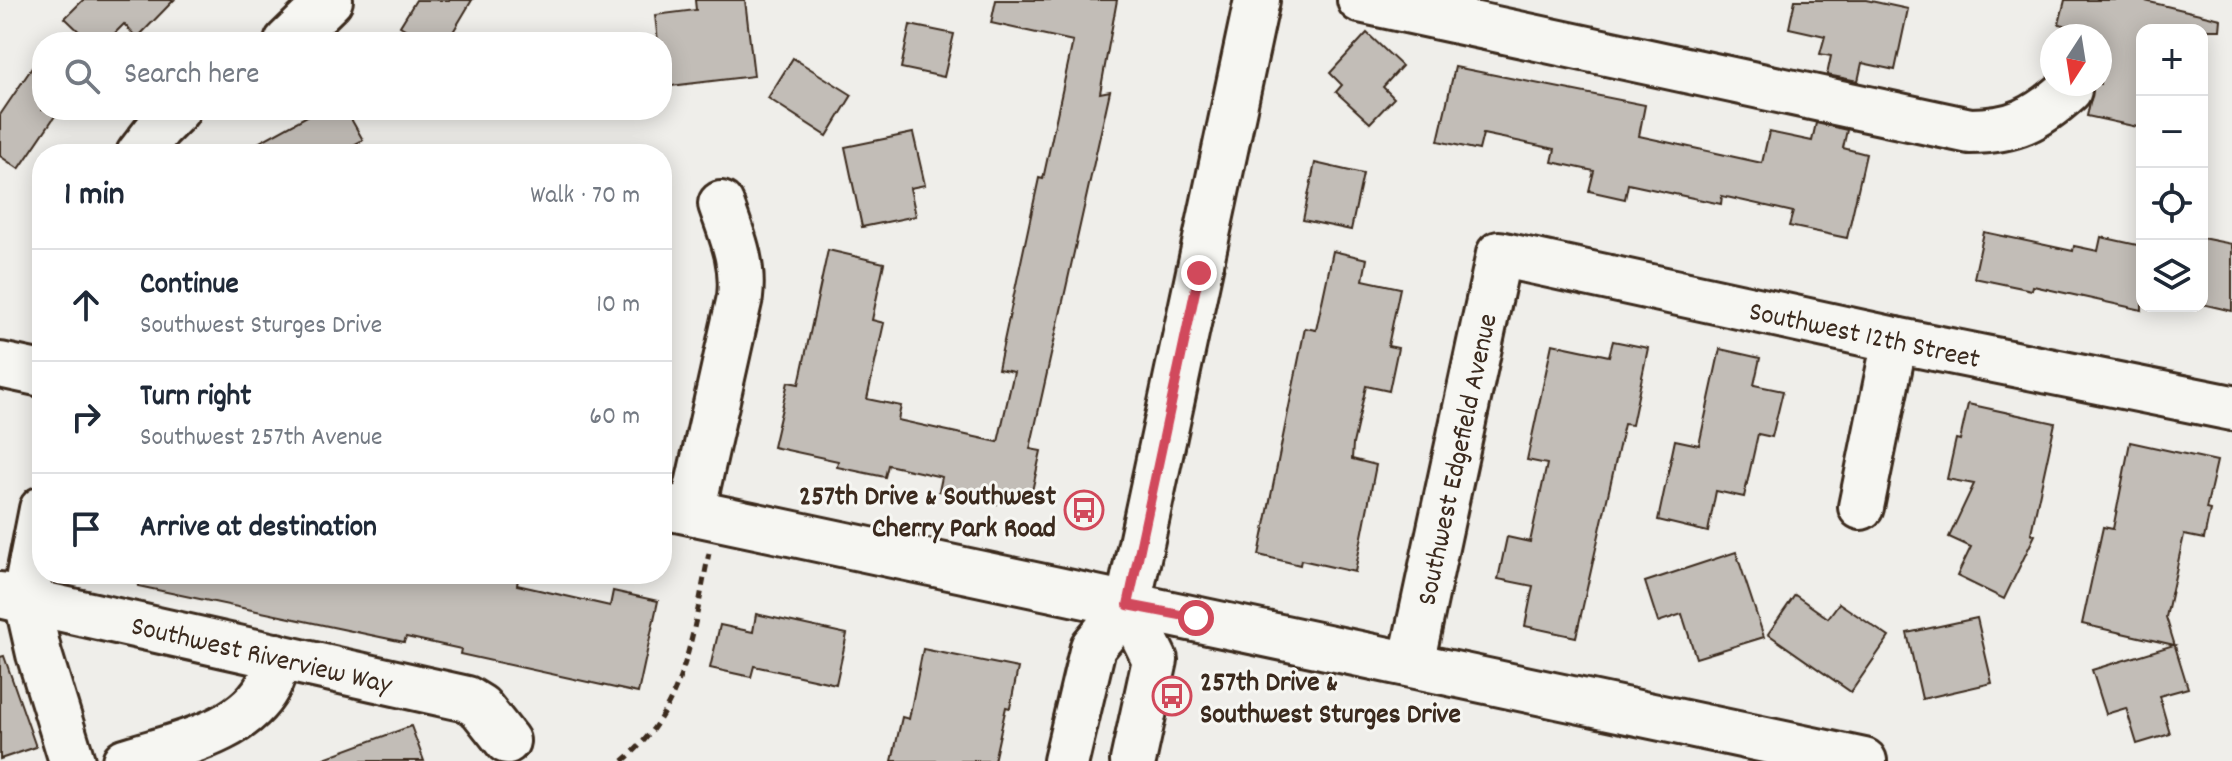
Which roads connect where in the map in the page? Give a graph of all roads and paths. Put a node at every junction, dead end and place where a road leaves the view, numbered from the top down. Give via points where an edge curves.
1 (330, 0) edge
2 (1257, 0) edge
3 (1360, 0) edge
4 (297, 32) edge
5 (2062, 96) edge
6 (167, 120) edge
7 (147, 144) edge
8 (721, 204) dead end
9 (1499, 254) joint
10 (1895, 340) junction
11 (0, 365) edge
12 (32, 372) edge
13 (2232, 408) edge
14 (1861, 507) dead end
15 (690, 512) edge
16 (32, 560) edge
17 (14, 598) edge
18 (1128, 605) junction
19 (277, 656) junction
20 (1411, 664) junction
21 (507, 741) dead end
22 (1858, 760) edge
23 (72, 761) edge
24 (125, 761) edge
25 (623, 761) edge
26 (1066, 761) edge
27 (1133, 761) edge

1 - 4 street
2 - 18 street
3 - 5 street via 1970,131 2024,123
6 - 7 street
8 - 15 street via 742,276
9 - 10 street, Southwest 12th Street
9 - 20 street, Southwest Edgefield Avenue
10 - 13 street, Southwest 12th Street
10 - 14 street
11 - 12 street
15 - 18 street
15 - 25 path via 686,659 670,706
16 - 17 street
17 - 19 street, Southwest Riverview Way
17 - 23 street via 39,654
18 - 20 street
18 - 26 street via 1093,647
18 - 27 street via 1155,660
19 - 21 street, Southwest Riverview Way via 467,699
19 - 24 street via 260,698 240,717 200,737
20 - 22 street

